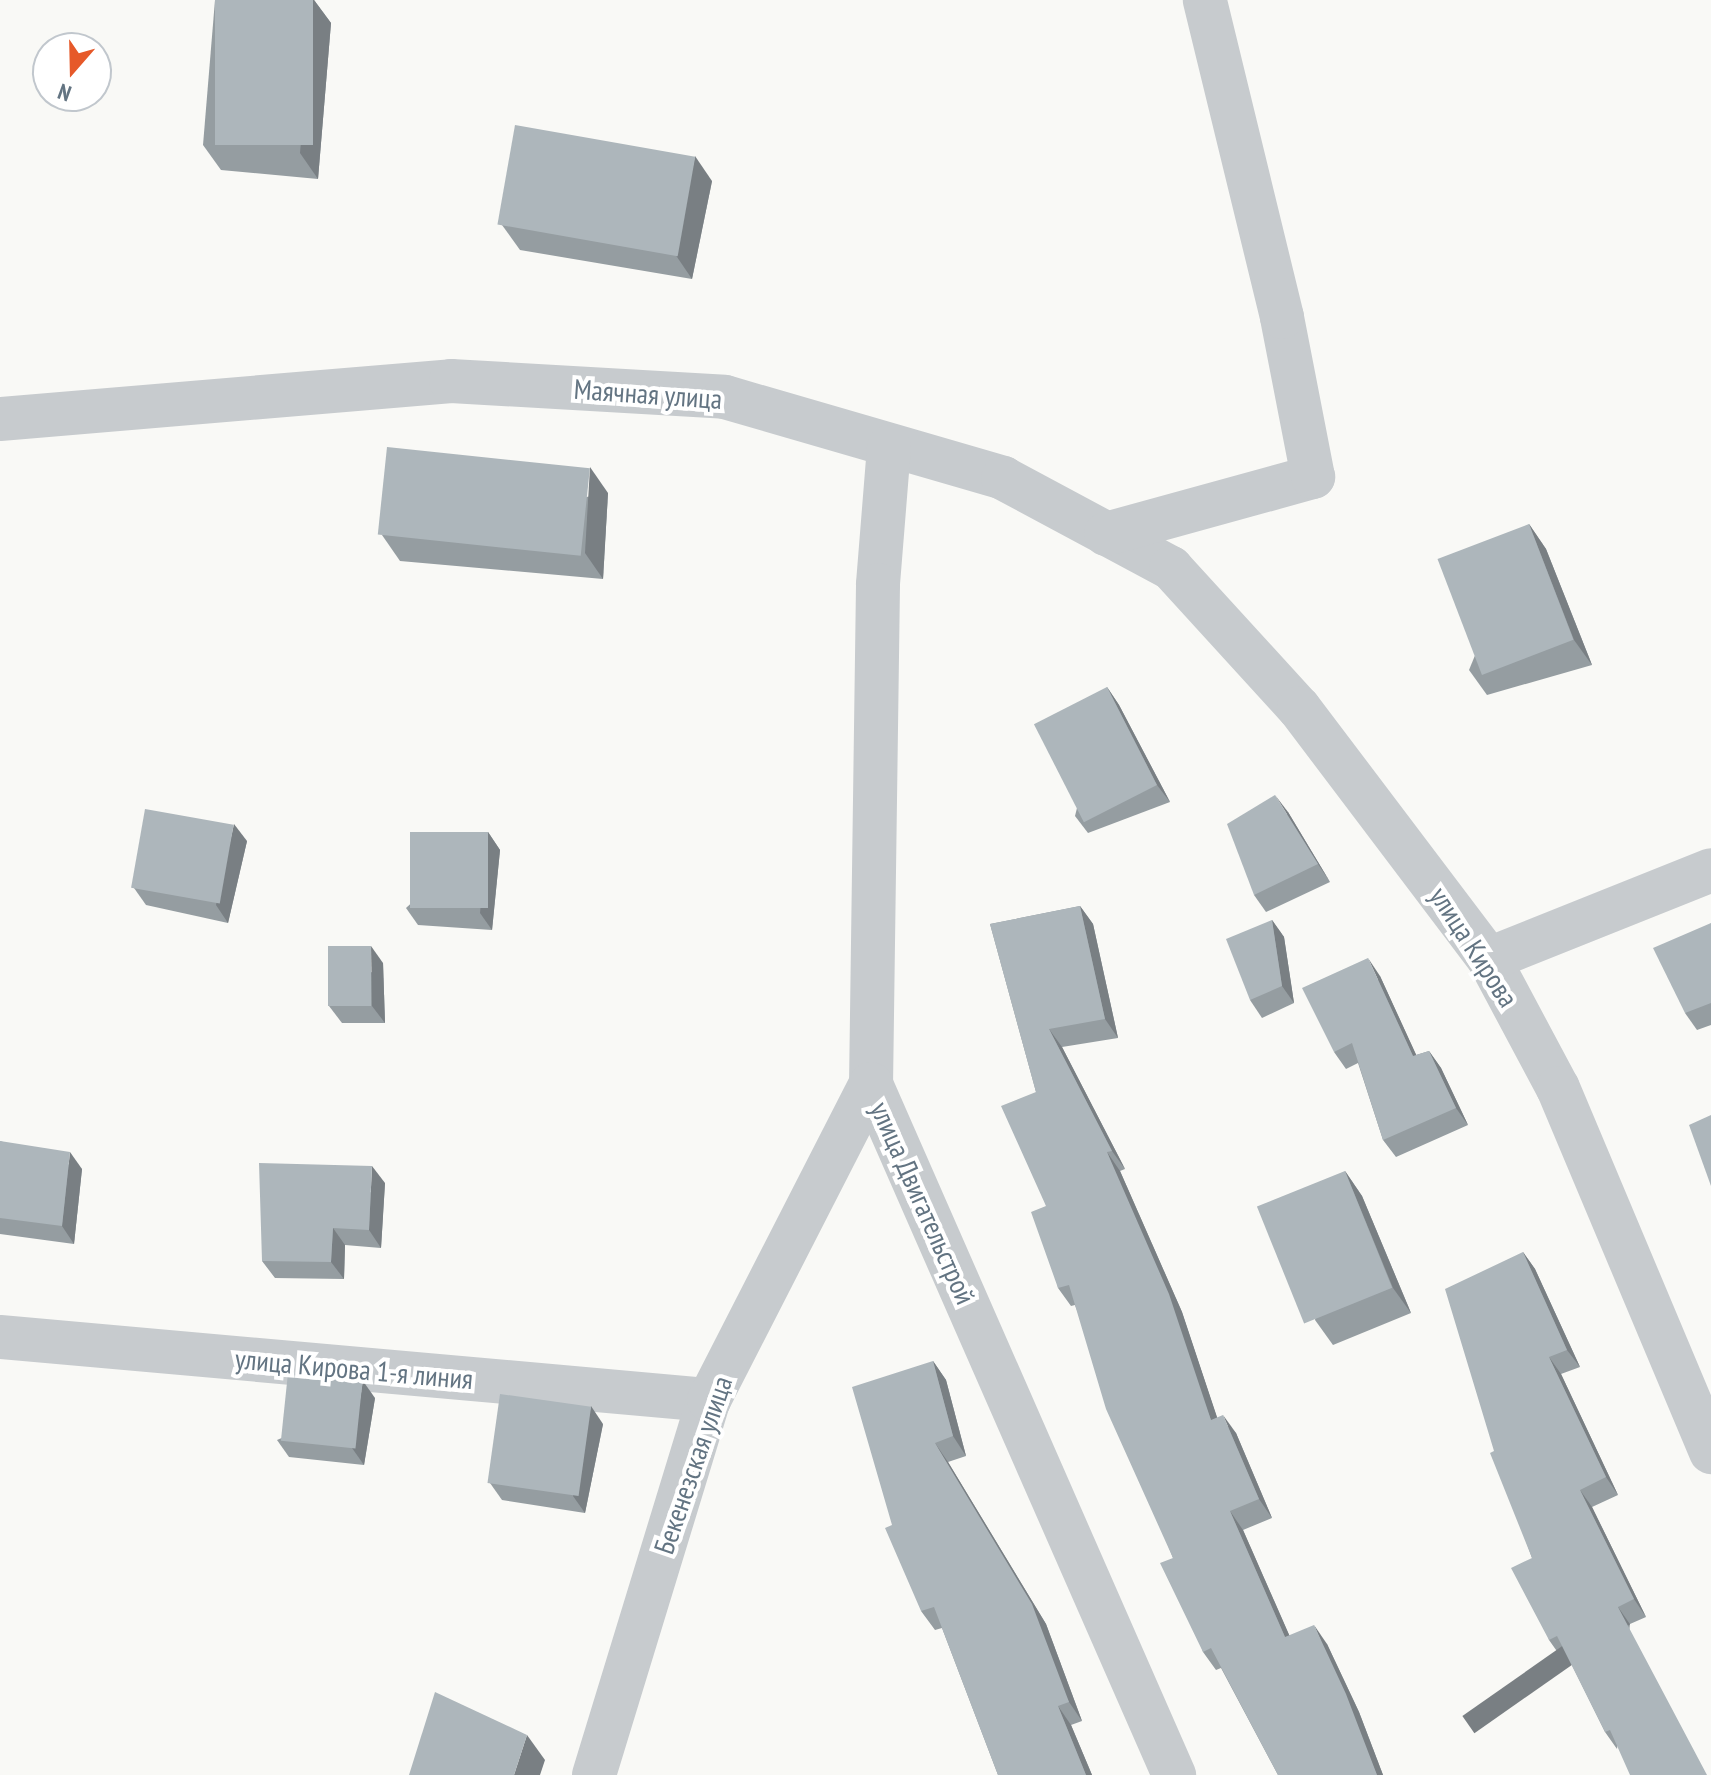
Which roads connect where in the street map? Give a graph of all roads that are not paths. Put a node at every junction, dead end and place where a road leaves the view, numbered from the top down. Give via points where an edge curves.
1 (1205, 0) edge
2 (0, 419) edge
3 (889, 447) junction
4 (1106, 534) junction
5 (1711, 870) edge
6 (1489, 959) junction
7 (871, 1084) junction
8 (0, 1337) edge
9 (709, 1400) junction
10 (1711, 1452) edge
11 (594, 1775) edge
12 (1174, 1775) edge

1 - 4 street via 1282,317 1313,477
2 - 3 street, Маячная улица via 451,381 725,397
3 - 4 street, Маячная улица via 1003,478
3 - 7 street, улица Двигательстрой via 878,585
4 - 6 street, улица Кирова via 1171,568 1249,649
5 - 6 street
6 - 10 street, улица Кирова via 1558,1088
7 - 9 street, Бекенезская улица
7 - 12 street, улица Двигательстрой
8 - 9 street, улица Кирова 1-я линия
9 - 11 street, Бекенезская улица

